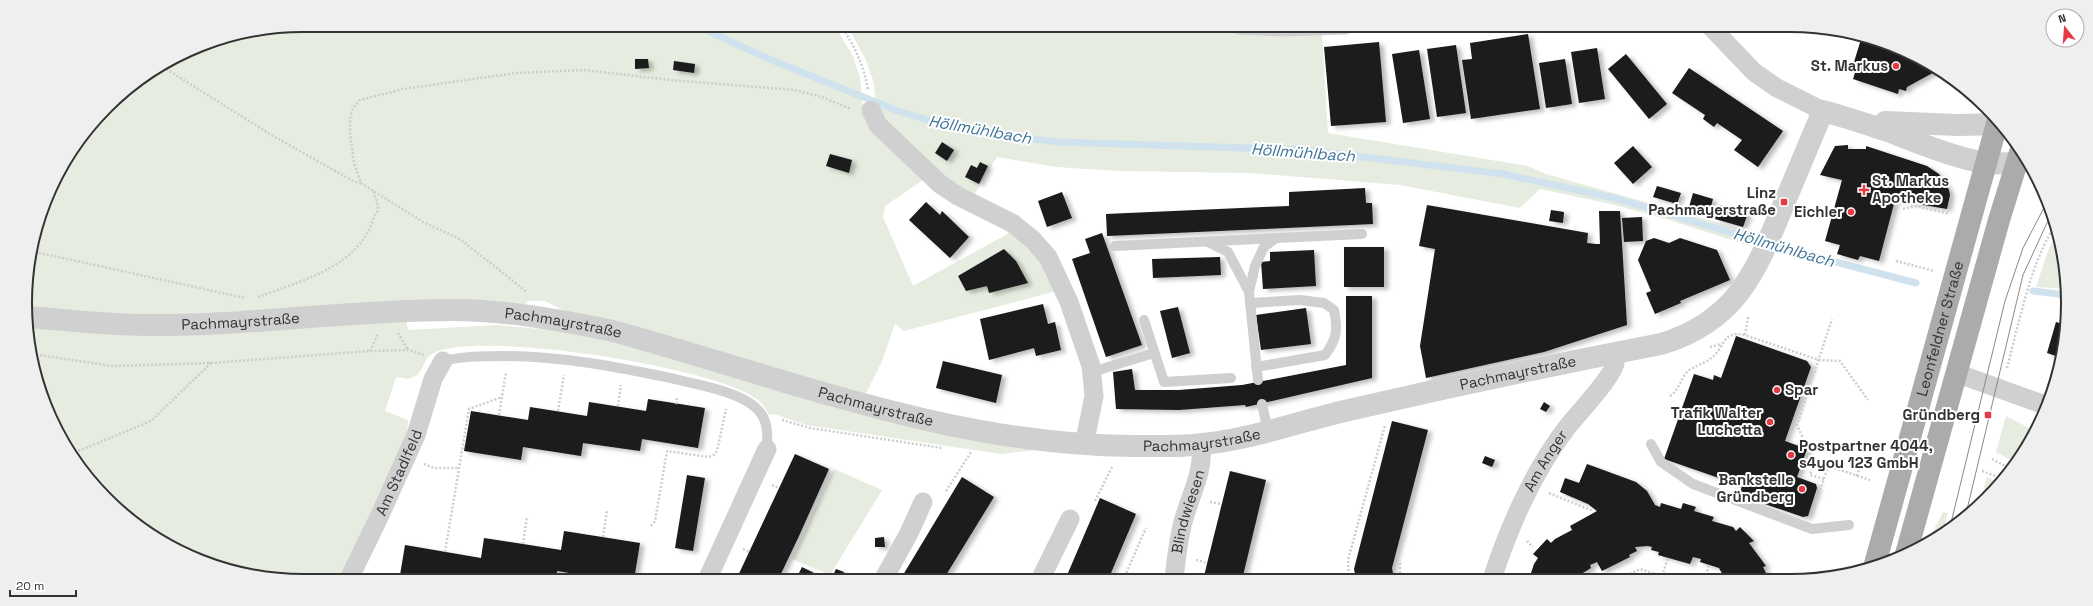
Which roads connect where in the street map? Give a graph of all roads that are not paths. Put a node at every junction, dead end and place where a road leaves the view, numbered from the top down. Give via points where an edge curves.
1 (1715, 32) edge
2 (1823, 111) junction
3 (873, 115) road end
4 (1856, 120) junction
5 (1993, 123) edge
6 (1997, 128) edge
7 (2018, 157) edge
8 (2021, 161) edge
9 (1986, 162) junction
10 (1362, 234) dead end
11 (1276, 238) junction
12 (1207, 241) junction
13 (1115, 246) dead end
14 (1249, 292) junction
15 (1250, 303) junction
16 (33, 317) edge
17 (1144, 320) dead end
18 (1154, 353) junction
19 (1613, 354) junction
20 (443, 360) joint
21 (1256, 367) junction
22 (1092, 372) junction
23 (1956, 373) junction
24 (1231, 378) dead end
25 (1258, 380) dead end
26 (1262, 404) dead end
27 (2041, 404) edge
28 (1268, 432) junction
29 (1651, 444) dead end
30 (1084, 445) junction
31 (1201, 445) junction
32 (767, 449) joint
33 (923, 502) dead end
34 (1070, 519) dead end
35 (1849, 525) road end
36 (1908, 547) edge
37 (1876, 560) edge
38 (351, 574) edge
39 (710, 574) edge
40 (886, 574) edge
41 (1043, 574) edge
42 (1175, 574) edge
43 (1494, 574) edge

1 - 2 street via 1754,72 1777,88
2 - 4 street
2 - 19 street, Pachmayrstraße via 1764,253 1740,291 1721,312 1701,328 1681,338
3 - 22 street via 940,184 1012,223 1042,249 1055,270 1069,302
4 - 5 street via 1912,124
4 - 9 street via 1952,154
6 - 9 main road, Leonfeldner Straße
7 - 9 street, Leonfeldner Straße
8 - 23 main road, Leonfeldner Straße via 1999,220
9 - 37 main road, Leonfeldner Straße
10 - 11 lane
11 - 12 lane
11 - 14 lane via 1264,247 1255,266
12 - 13 lane
12 - 14 lane via 1228,252
14 - 15 lane
15 - 21 lane
15 - 21 lane via 1300,300 1324,303 1334,310 1337,327 1334,343 1325,355
16 - 30 street, Pachmayrstraße via 146,325 451,310 486,312 613,331 857,403 921,419 978,431
17 - 18 lane
18 - 22 lane
18 - 24 lane via 1164,382
19 - 28 street, Pachmayrstraße via 1345,411
19 - 43 street, Am Anger via 1615,363 1610,374 1566,428 1524,498
20 - 32 lane via 458,357 508,356 566,359 699,385 739,397 755,407 768,431
20 - 38 street, Am Stadlfeld via 433,379 416,435
21 - 25 lane
22 - 30 street via 1094,396
23 - 27 street, Leonfeldner Straße
23 - 36 main road, Leonfeldner Straße
26 - 28 lane
28 - 31 street, Pachmayrstraße
29 - 35 lane via 1661,462 1693,484 1812,529
30 - 31 street, Pachmayrstraße
31 - 42 street, Blindwiesen via 1202,469 1183,522
32 - 39 street
33 - 40 street
34 - 41 street

